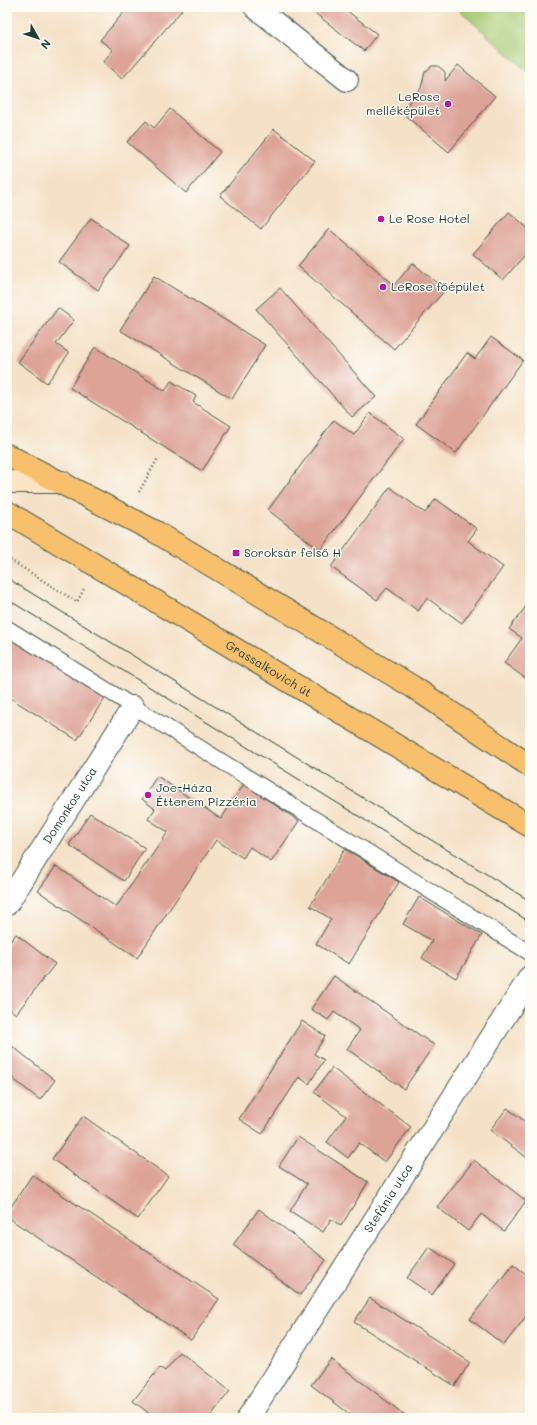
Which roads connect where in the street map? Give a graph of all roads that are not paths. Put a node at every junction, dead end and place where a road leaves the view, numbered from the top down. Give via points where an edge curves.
1 (255, 7) edge
2 (347, 80) dead end
3 (7, 454) edge
4 (7, 482) edge
5 (62, 482) junction
6 (12, 518) edge
7 (7, 628) edge
8 (133, 708) junction
9 (530, 766) edge
10 (530, 826) edge
11 (7, 904) edge
12 (530, 953) edge
13 (530, 977) edge
14 (248, 1418) edge

1 - 2 street
3 - 5 main road
4 - 5 main road
5 - 9 main road via 162,536 413,687
6 - 10 main road, Grassalkovich út
7 - 8 lane
8 - 11 street, Domonkos utca
8 - 12 lane
13 - 14 street, Stefánia utca

